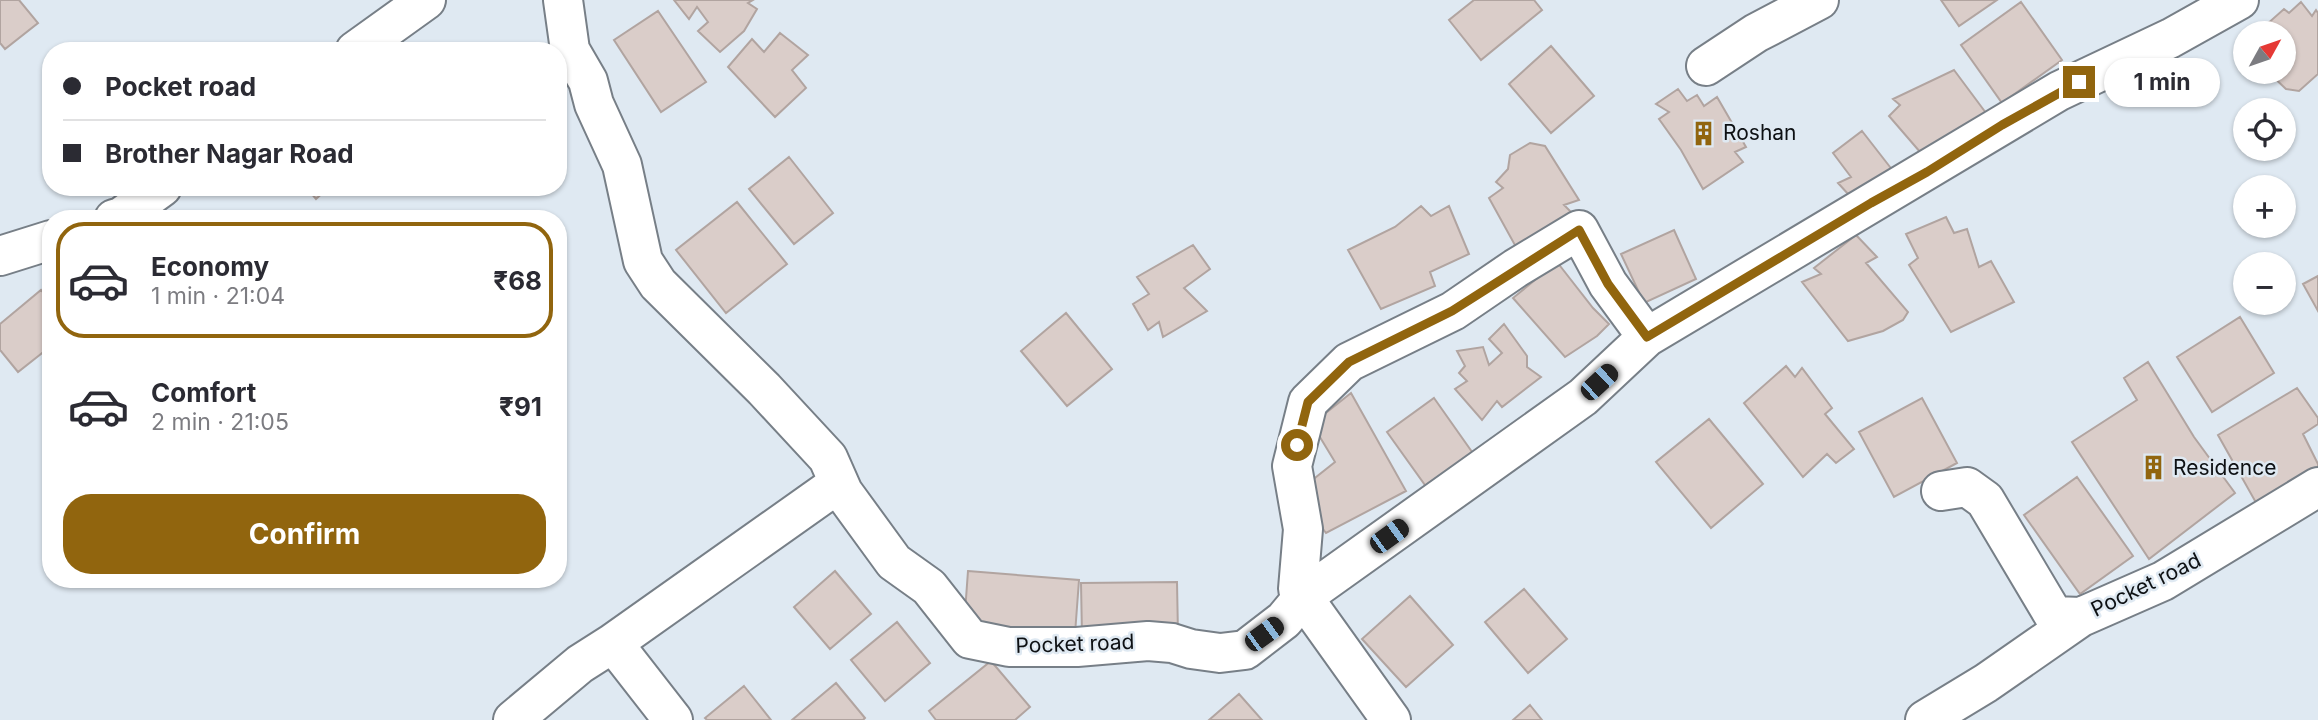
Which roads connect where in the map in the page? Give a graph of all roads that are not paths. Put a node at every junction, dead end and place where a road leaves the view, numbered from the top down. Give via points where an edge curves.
1 (426, 0) edge
2 (562, 0) edge
3 (1819, 0) edge
4 (2239, 0) edge
5 (368, 42) edge
6 (1706, 66) dead end
7 (150, 196) edge
8 (131, 210) edge
9 (42, 243) edge
10 (0, 256) edge
11 (1647, 337) junction
12 (839, 483) junction
13 (2318, 487) edge
14 (1941, 491) dead end
15 (1303, 597) junction
16 (2081, 617) junction
17 (613, 643) junction
18 (513, 720) edge
19 (673, 720) edge
20 (1391, 720) edge
21 (1925, 720) edge

1 - 5 street
2 - 12 street, Pocket road via 569,50 588,81 622,165 643,261 658,284 828,458
3 - 6 street
4 - 11 street, Pocket road via 2059,91
7 - 8 street
9 - 10 street
11 - 15 street, Pocket road via 1583,397
11 - 15 street via 1608,284 1579,230 1452,311 1349,362 1308,402 1292,466 1303,529 1298,589
12 - 15 street, Pocket road via 894,562 929,587 970,639 1009,647 1148,641 1220,653 1245,650 1284,620
12 - 17 street
13 - 16 street, Pocket road via 2163,581
14 - 16 street, Pocket road via 1967,487 1985,500 2054,616
15 - 20 street
16 - 21 street
17 - 18 street
17 - 19 street

